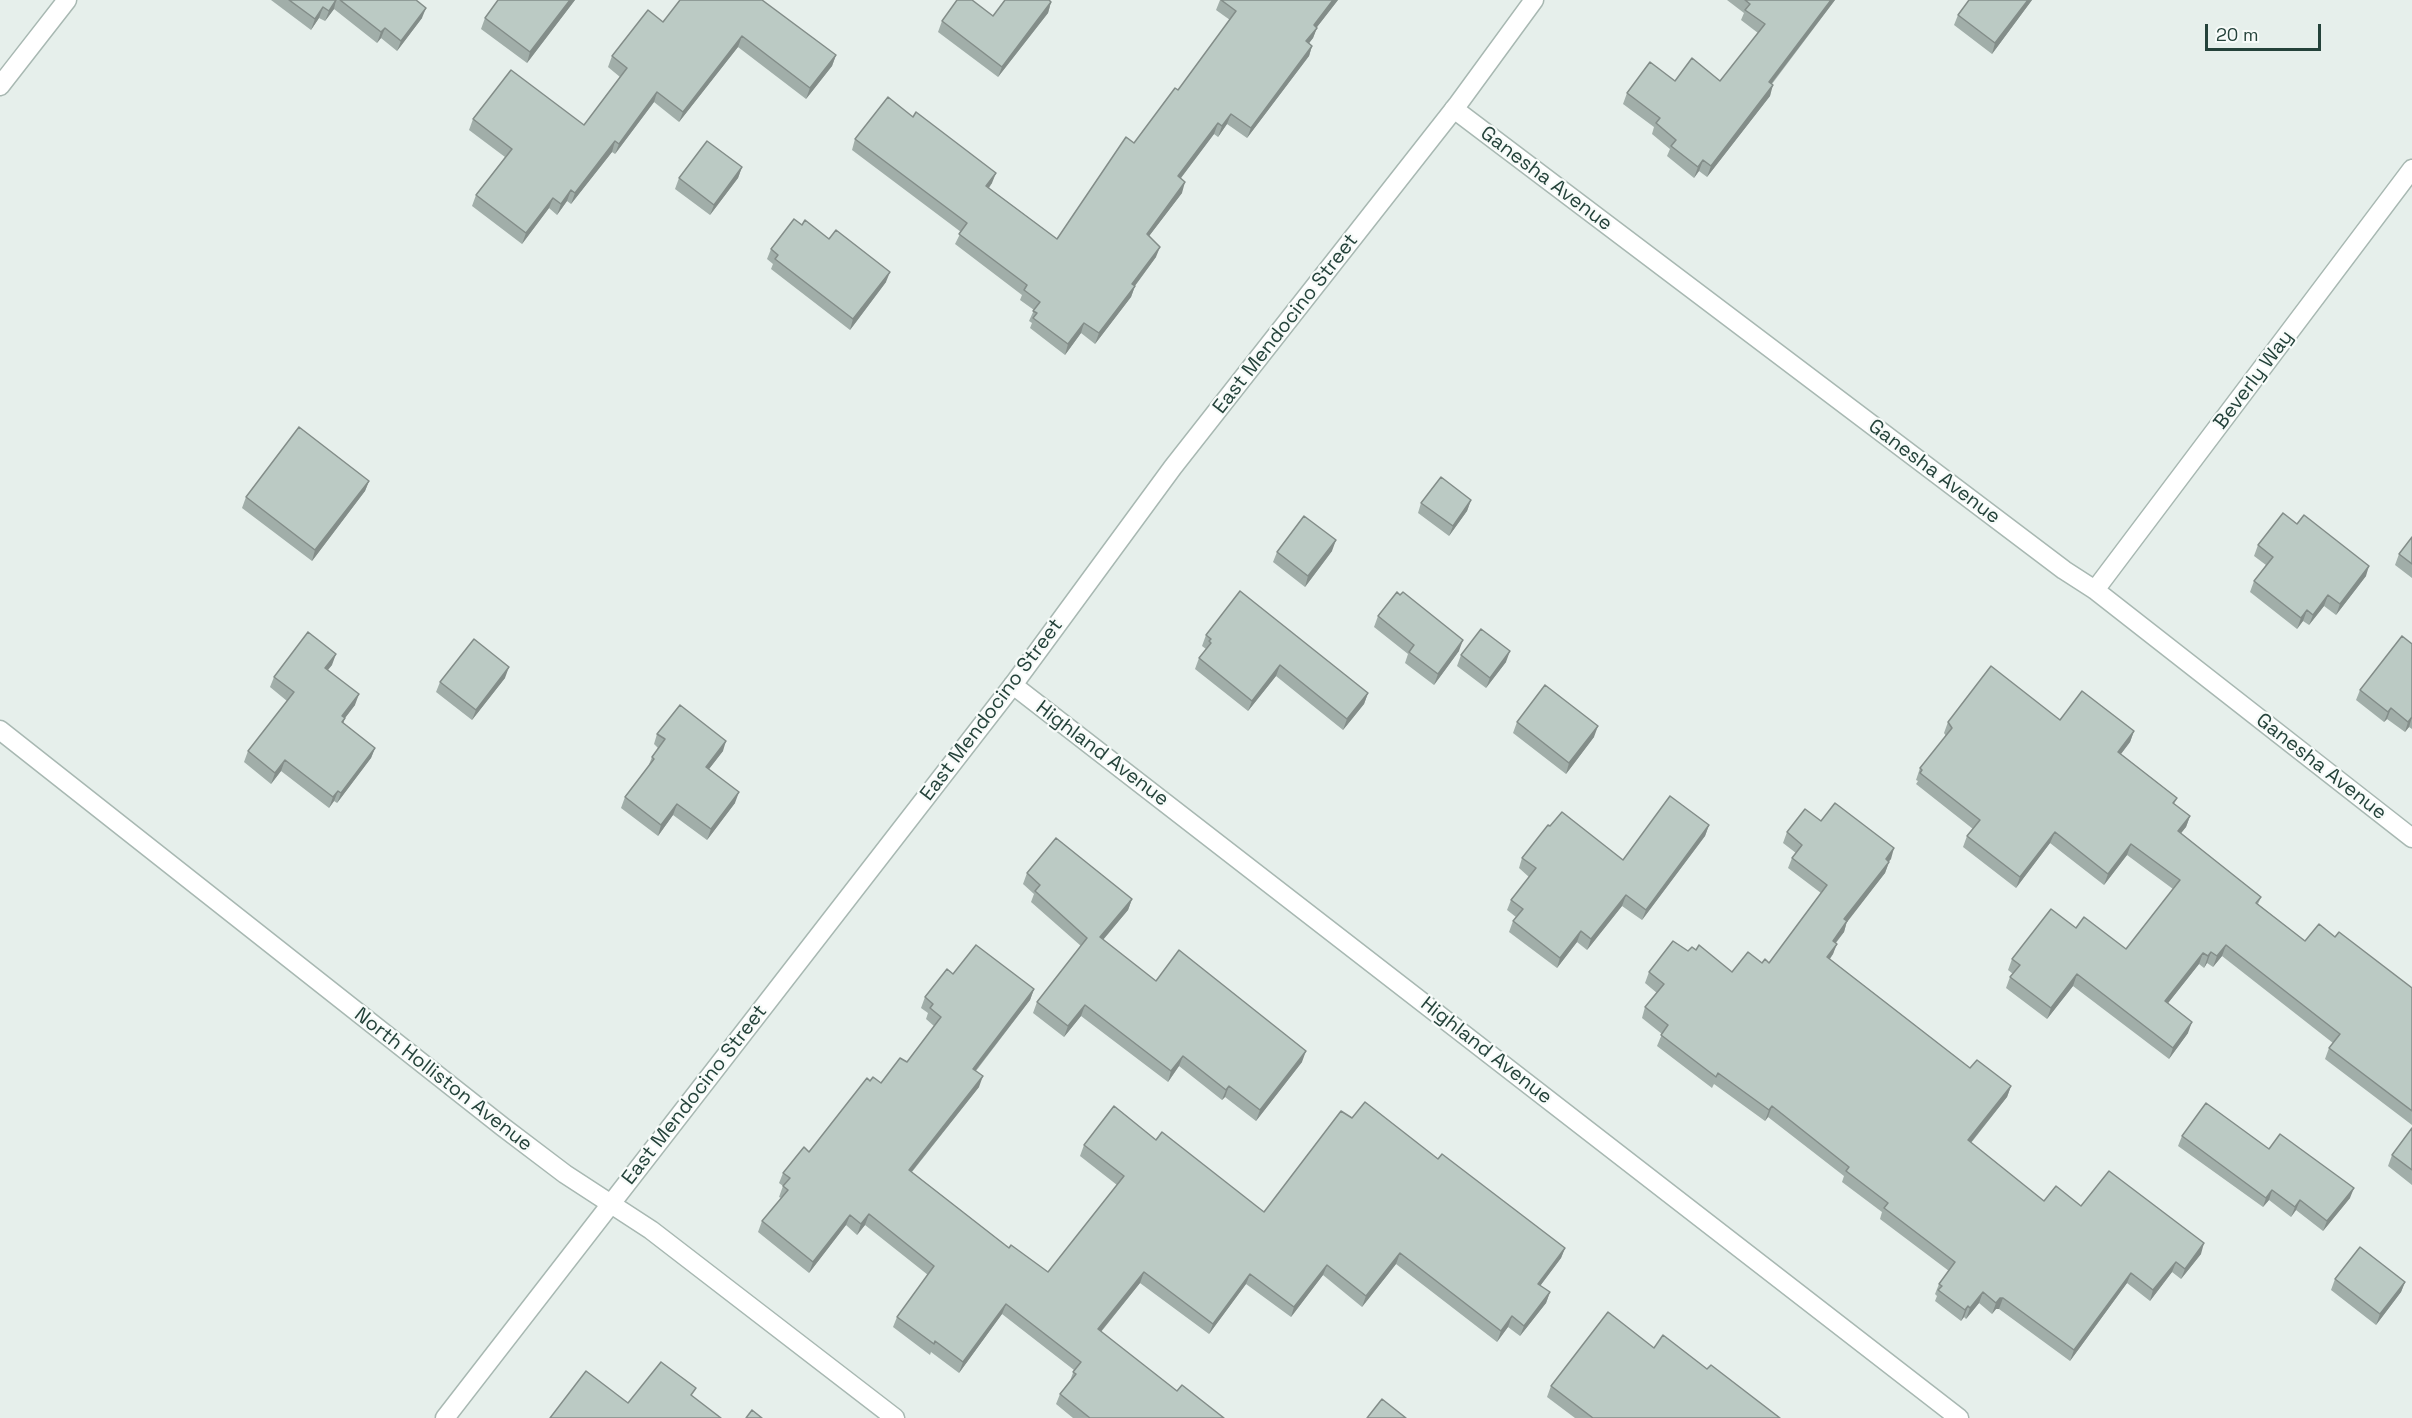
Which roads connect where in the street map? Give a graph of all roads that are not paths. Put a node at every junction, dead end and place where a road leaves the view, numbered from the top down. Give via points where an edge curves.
1 (67, 0) edge
2 (1534, 0) edge
3 (0, 87) edge
4 (1454, 109) junction
5 (2412, 169) edge
6 (2095, 590) junction
7 (1013, 685) junction
8 (0, 730) edge
9 (2412, 838) edge
10 (610, 1204) junction
11 (445, 1418) edge
12 (895, 1418) edge
13 (1959, 1418) edge

1 - 3 street
2 - 4 street, East Mendocino Street
4 - 6 street, Ganesha Avenue
4 - 7 street, East Mendocino Street via 1173,467
5 - 6 street, Beverly Way
6 - 9 street, Ganesha Avenue
7 - 10 street, East Mendocino Street
7 - 13 street, Highland Avenue
8 - 10 street, North Holliston Avenue via 503,1127
10 - 11 street, East Mendocino Street
10 - 12 street, North Holliston Avenue via 651,1230

